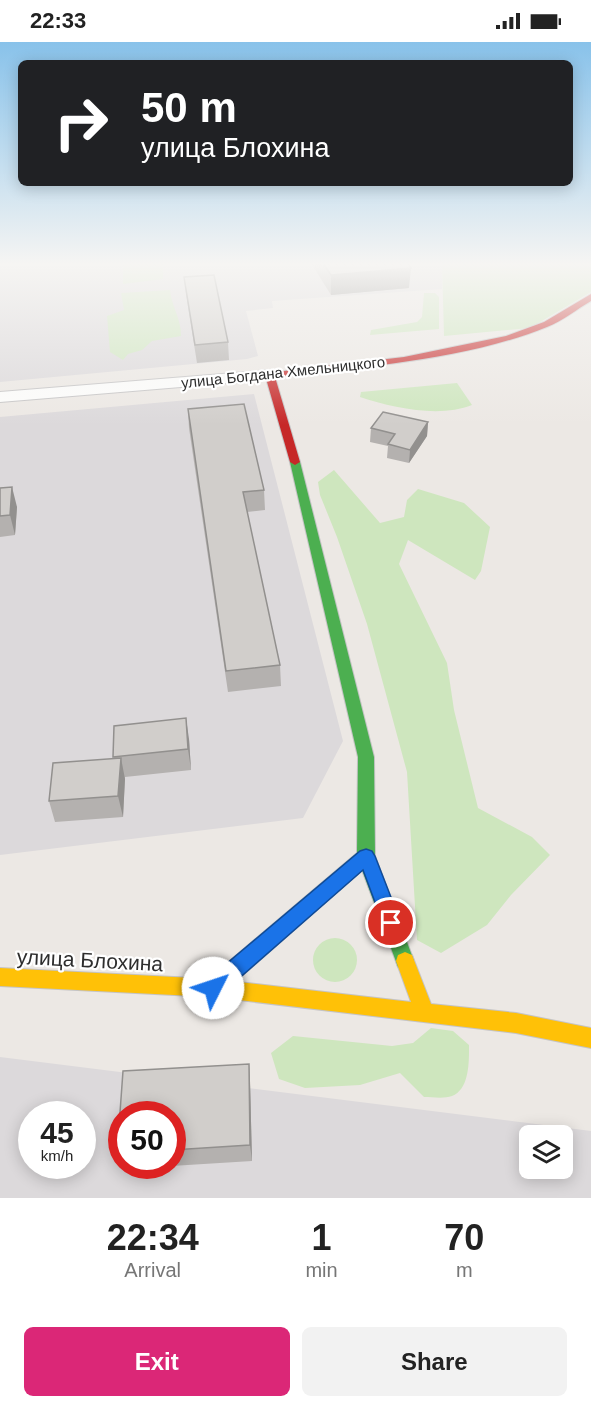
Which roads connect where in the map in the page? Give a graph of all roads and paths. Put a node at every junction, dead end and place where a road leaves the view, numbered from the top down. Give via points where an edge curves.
1 (559, 317) edge
2 (270, 375) junction
3 (0, 397) edge
4 (366, 856) junction
5 (0, 977) edge
6 (213, 988) junction
7 (425, 1013) junction
8 (591, 1038) edge

1 - 2 main road, улица Богдана Хмельницкого via 531,332 434,355
2 - 3 street, улица Богдана Хмельницкого
2 - 4 main road via 294,458 366,757
4 - 6 main road
4 - 7 main road
5 - 6 main road, улица Блохина
6 - 7 main road, улица Блохина
7 - 8 main road, улица Блохина via 516,1023

